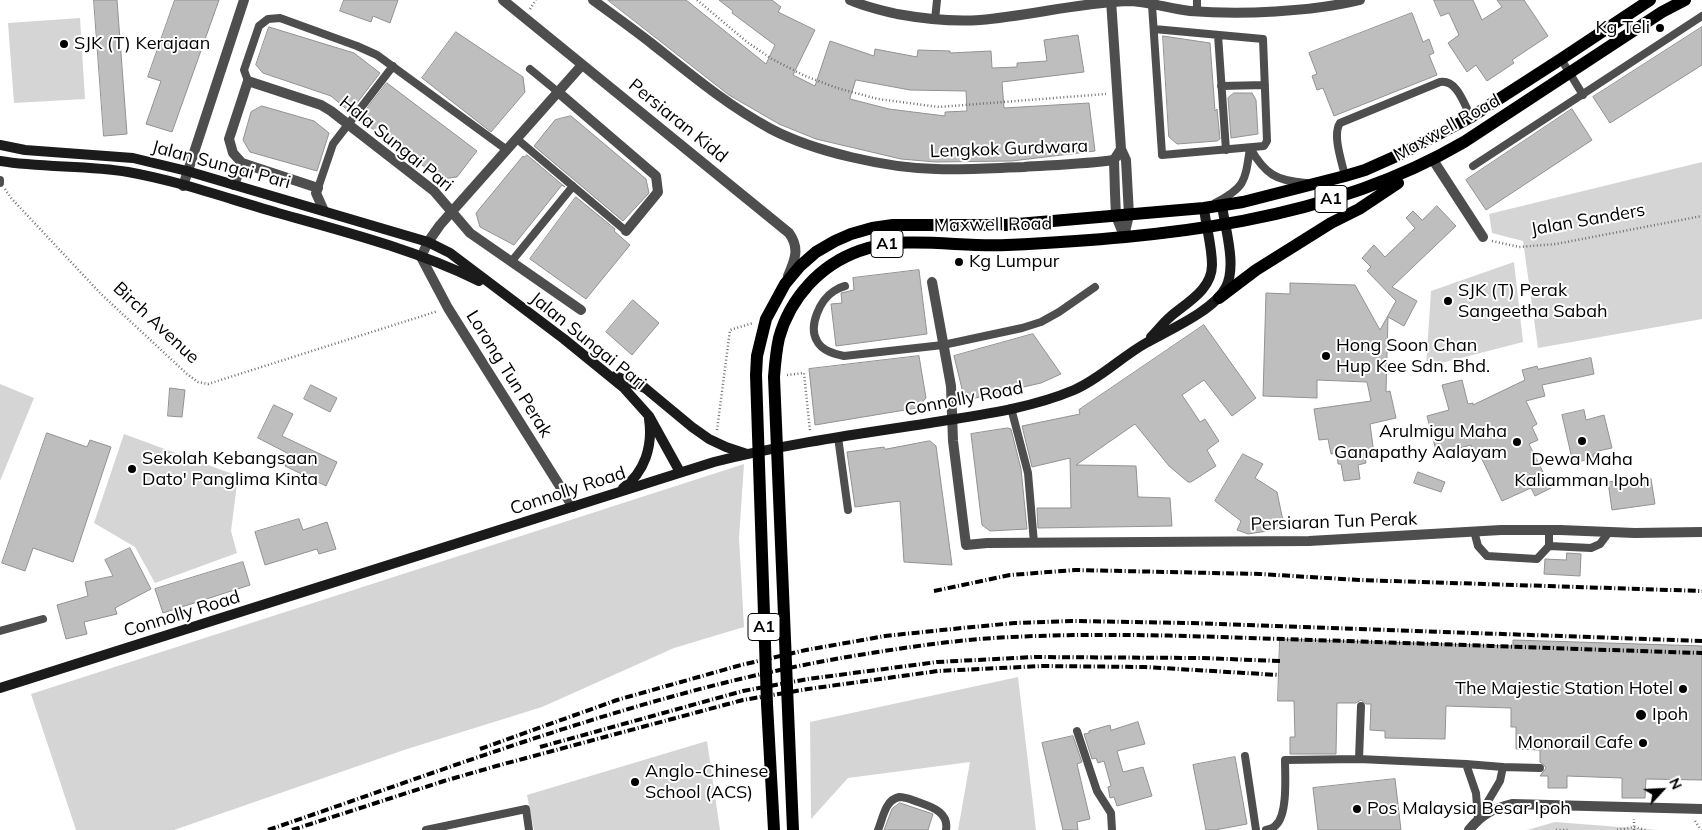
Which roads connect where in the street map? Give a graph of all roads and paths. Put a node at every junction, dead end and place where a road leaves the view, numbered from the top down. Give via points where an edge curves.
1 (244, 0) edge
2 (503, 0) edge
3 (593, 0) edge
4 (696, 0) edge
5 (850, 0) edge
6 (937, 0) edge
7 (1197, 0) edge
8 (1360, 0) edge
9 (1650, 0) edge
10 (1674, 0) edge
11 (1685, 0) edge
12 (1111, 1) edge
13 (1152, 5) junction
14 (1197, 11) junction
15 (1662, 12) junction
16 (1702, 16) edge
17 (935, 20) junction
18 (1154, 29) junction
19 (1218, 35) junction
20 (1561, 60) junction
21 (582, 65) junction
22 (393, 66) junction
23 (530, 69) dead end
24 (1570, 74) junction
25 (248, 82) junction
26 (1265, 85) junction
27 (1222, 86) junction
28 (558, 92) junction
29 (1117, 92) junction
30 (1583, 95) junction
31 (1470, 117) junction
32 (349, 125) junction
33 (517, 139) junction
34 (0, 145) edge
35 (1250, 148) junction
36 (1121, 149) junction
37 (507, 150) junction
38 (1226, 150) junction
39 (78, 153) junction
40 (1114, 160) junction
41 (1433, 160) junction
42 (0, 161) edge
43 (242, 163) junction
44 (1473, 166) dead end
45 (77, 168) junction
46 (187, 171) junction
47 (1345, 176) junction
48 (0, 181) edge
49 (1316, 184) junction
50 (234, 185) junction
51 (183, 186) junction
52 (573, 186) junction
53 (318, 188) junction
54 (1222, 206) junction
55 (1204, 208) junction
56 (324, 211) junction
57 (451, 212) junction
58 (1123, 215) junction
59 (1702, 216) edge
60 (1225, 225) junction
61 (1206, 228) junction
62 (626, 231) joint
63 (1124, 236) junction
64 (1483, 237) joint
65 (428, 242) junction
66 (421, 257) junction
67 (511, 262) junction
68 (932, 282) dead end
69 (785, 284) junction
70 (845, 286) dead end
71 (1095, 287) dead end
72 (500, 292) junction
73 (1219, 298) junction
74 (448, 308) junction
75 (581, 310) dead end
76 (766, 319) junction
77 (1146, 343) junction
78 (944, 345) junction
79 (602, 371) junction
80 (774, 377) junction
81 (1011, 408) junction
82 (649, 416) junction
83 (953, 419) junction
84 (838, 438) junction
85 (716, 442) junction
86 (811, 442) junction
87 (747, 454) junction
88 (680, 472) junction
89 (616, 493) junction
90 (573, 507) junction
91 (848, 510) dead end
92 (1549, 530) junction
93 (1474, 531) junction
94 (1609, 532) junction
95 (1702, 532) edge
96 (1034, 543) junction
97 (1549, 546) junction
98 (43, 619) dead end
99 (0, 631) edge
100 (0, 688) edge
101 (1362, 706) dead end
102 (1077, 731) dead end
103 (1245, 756) dead end
104 (1359, 759) junction
105 (1466, 764) junction
106 (1503, 767) junction
107 (1540, 768) dead end
108 (1702, 809) edge
109 (1478, 818) junction
110 (426, 830) edge
111 (529, 830) edge
112 (774, 830) edge
113 (793, 830) edge
114 (878, 830) edge
115 (946, 830) edge
116 (1112, 830) edge
117 (1256, 830) edge
118 (1266, 830) edge
119 (1469, 830) edge
120 (1556, 830) edge
121 (1569, 830) edge
122 (1617, 830) edge
123 (1646, 830) edge

1 - 46 street
2 - 21 street, Persiaran Kidd
3 - 40 street, Lengkok Gurdwara via 718,97 773,130 825,149 869,160 934,169
4 - 29 path via 772,59 813,79 878,99 939,107
5 - 17 street via 879,10
6 - 17 lane
7 - 14 lane
8 - 14 street via 1270,11
9 - 20 main road, Maxwell Road / A1
10 - 15 main road
11 - 15 main road, Maxwell Road / A1
12 - 13 street
12 - 17 street via 979,20
12 - 29 street
13 - 14 street
13 - 18 lane
15 - 24 main road, Maxwell Road / A1
16 - 30 lane
18 - 19 lane
18 - 38 lane via 1162,155
19 - 26 lane via 1263,39
19 - 27 lane
20 - 24 lane
20 - 31 main road, Maxwell Road / A1
21 - 28 street
21 - 69 street, Persiaran Kidd via 789,233 796,245 796,255
22 - 25 lane via 357,46 280,18 268,19 259,26 244,70
22 - 32 lane
22 - 37 lane
23 - 28 lane
24 - 30 lane
24 - 41 main road, Maxwell Road / A1
25 - 32 street, Hala Sungai Pari via 321,105
25 - 43 street via 229,139 232,153
26 - 27 lane
26 - 35 lane via 1266,144
27 - 38 lane
28 - 33 street
28 - 62 street via 656,176 658,192
29 - 36 street
30 - 44 lane
31 - 47 main road, Maxwell Road / A1 via 1408,151
31 - 47 lane via 1455,87 1445,81 1340,123 1336,135
32 - 53 lane via 333,144
32 - 57 street, Hala Sungai Pari via 434,191
33 - 37 street
33 - 52 lane
34 - 39 main road, Jalan Sungai Pari
35 - 38 lane
35 - 49 lane via 1258,163 1275,178
35 - 55 lane via 1242,185
36 - 40 street
36 - 58 street via 1126,160
37 - 57 street
39 - 45 main road
39 - 46 main road, Jalan Sungai Pari via 126,157
40 - 58 street
41 - 60 main road, Maxwell Road / A1 via 1349,194
41 - 64 street
41 - 73 main road via 1359,209 1256,270
42 - 45 main road, Jalan Sungai Pari
43 - 50 street
43 - 53 street
45 - 51 main road, Jalan Sungai Pari via 130,172
46 - 50 main road, Jalan Sungai Pari
46 - 51 street
47 - 49 main road, Maxwell Road / A1
48 - 74 path, Birch Avenue via 11,198 101,294 198,382 208,384
49 - 54 main road, Maxwell Road / A1
50 - 56 main road, Jalan Sungai Pari
51 - 66 main road, Jalan Sungai Pari
52 - 62 lane
52 - 67 lane
53 - 56 street via 316,193
54 - 55 main road, Maxwell Road / A1
54 - 60 main road, Connolly Road
55 - 58 main road, Maxwell Road / A1
55 - 61 main road, Connolly Road
56 - 65 main road, Jalan Sungai Pari
57 - 65 street
57 - 67 street, Hala Sungai Pari via 470,233
58 - 63 street
58 - 69 main road, Maxwell Road / A1 via 1006,225 893,225 872,228 835,241 816,252
59 - 64 path, Jalan Sanders via 1556,244 1519,247
60 - 61 main road, Maxwell Road / A1
60 - 73 main road, Connolly Road via 1231,268 1230,279
61 - 63 main road, Maxwell Road / A1
61 - 77 main road, Connolly Road via 1212,267 1206,285
63 - 80 main road, Maxwell Road / A1 via 1006,246 897,243 859,251 822,271 795,302 779,338
65 - 66 street
65 - 72 main road, Jalan Sungai Pari via 450,253
66 - 72 main road, Jalan Sungai Pari via 447,265
66 - 74 street, Lorong Tun Perak
67 - 75 street, Hala Sungai Pari
68 - 78 street
69 - 76 main road, Maxwell Road / A1
70 - 78 lane via 833,291 816,316 814,330 817,342 830,353 844,356
71 - 78 lane via 1041,322
72 - 79 main road, Jalan Sungai Pari
73 - 77 main road, Connolly Road via 1176,328
74 - 90 street, Lorong Tun Perak
76 - 85 path via 730,330
76 - 112 main road, Maxwell Road / A1 via 756,375 766,695
77 - 81 main road, Connolly Road via 1075,389
78 - 83 street
79 - 82 main road, Jalan Sungai Pari via 623,387
79 - 85 main road via 645,388 692,427
80 - 86 path via 804,373
80 - 113 main road, Maxwell Road / A1
81 - 83 main road, Connolly Road
81 - 96 lane via 1028,473
82 - 88 main road, Jalan Sungai Pari
82 - 89 main road via 647,456 640,471
83 - 84 main road, Connolly Road
83 - 96 street, Persiaran Tun Perak via 966,545
84 - 86 main road, Connolly Road
84 - 91 lane
85 - 87 main road
86 - 87 main road, Connolly Road
87 - 88 main road, Connolly Road
88 - 89 main road, Connolly Road
89 - 90 main road, Connolly Road
90 - 100 main road, Connolly Road
92 - 93 street, Persiaran Tun Perak
92 - 94 street, Persiaran Tun Perak
92 - 97 lane
93 - 96 street, Persiaran Tun Perak via 1309,541
93 - 97 lane via 1482,553 1492,558 1537,559
94 - 95 street, Persiaran Tun Perak
94 - 97 lane via 1600,544 1591,548
98 - 99 lane
101 - 104 lane
102 - 116 lane via 1097,791 1111,813
103 - 117 lane
104 - 105 lane
104 - 118 lane via 1285,760 1281,818 1278,824
105 - 106 lane
105 - 109 lane via 1476,793
106 - 107 lane
106 - 109 lane via 1500,781
108 - 109 street via 1512,804
109 - 119 street
110 - 111 lane via 526,809
114 - 115 lane via 887,806 899,797 936,808 944,816
120 - 121 path
122 - 123 path via 1634,827

